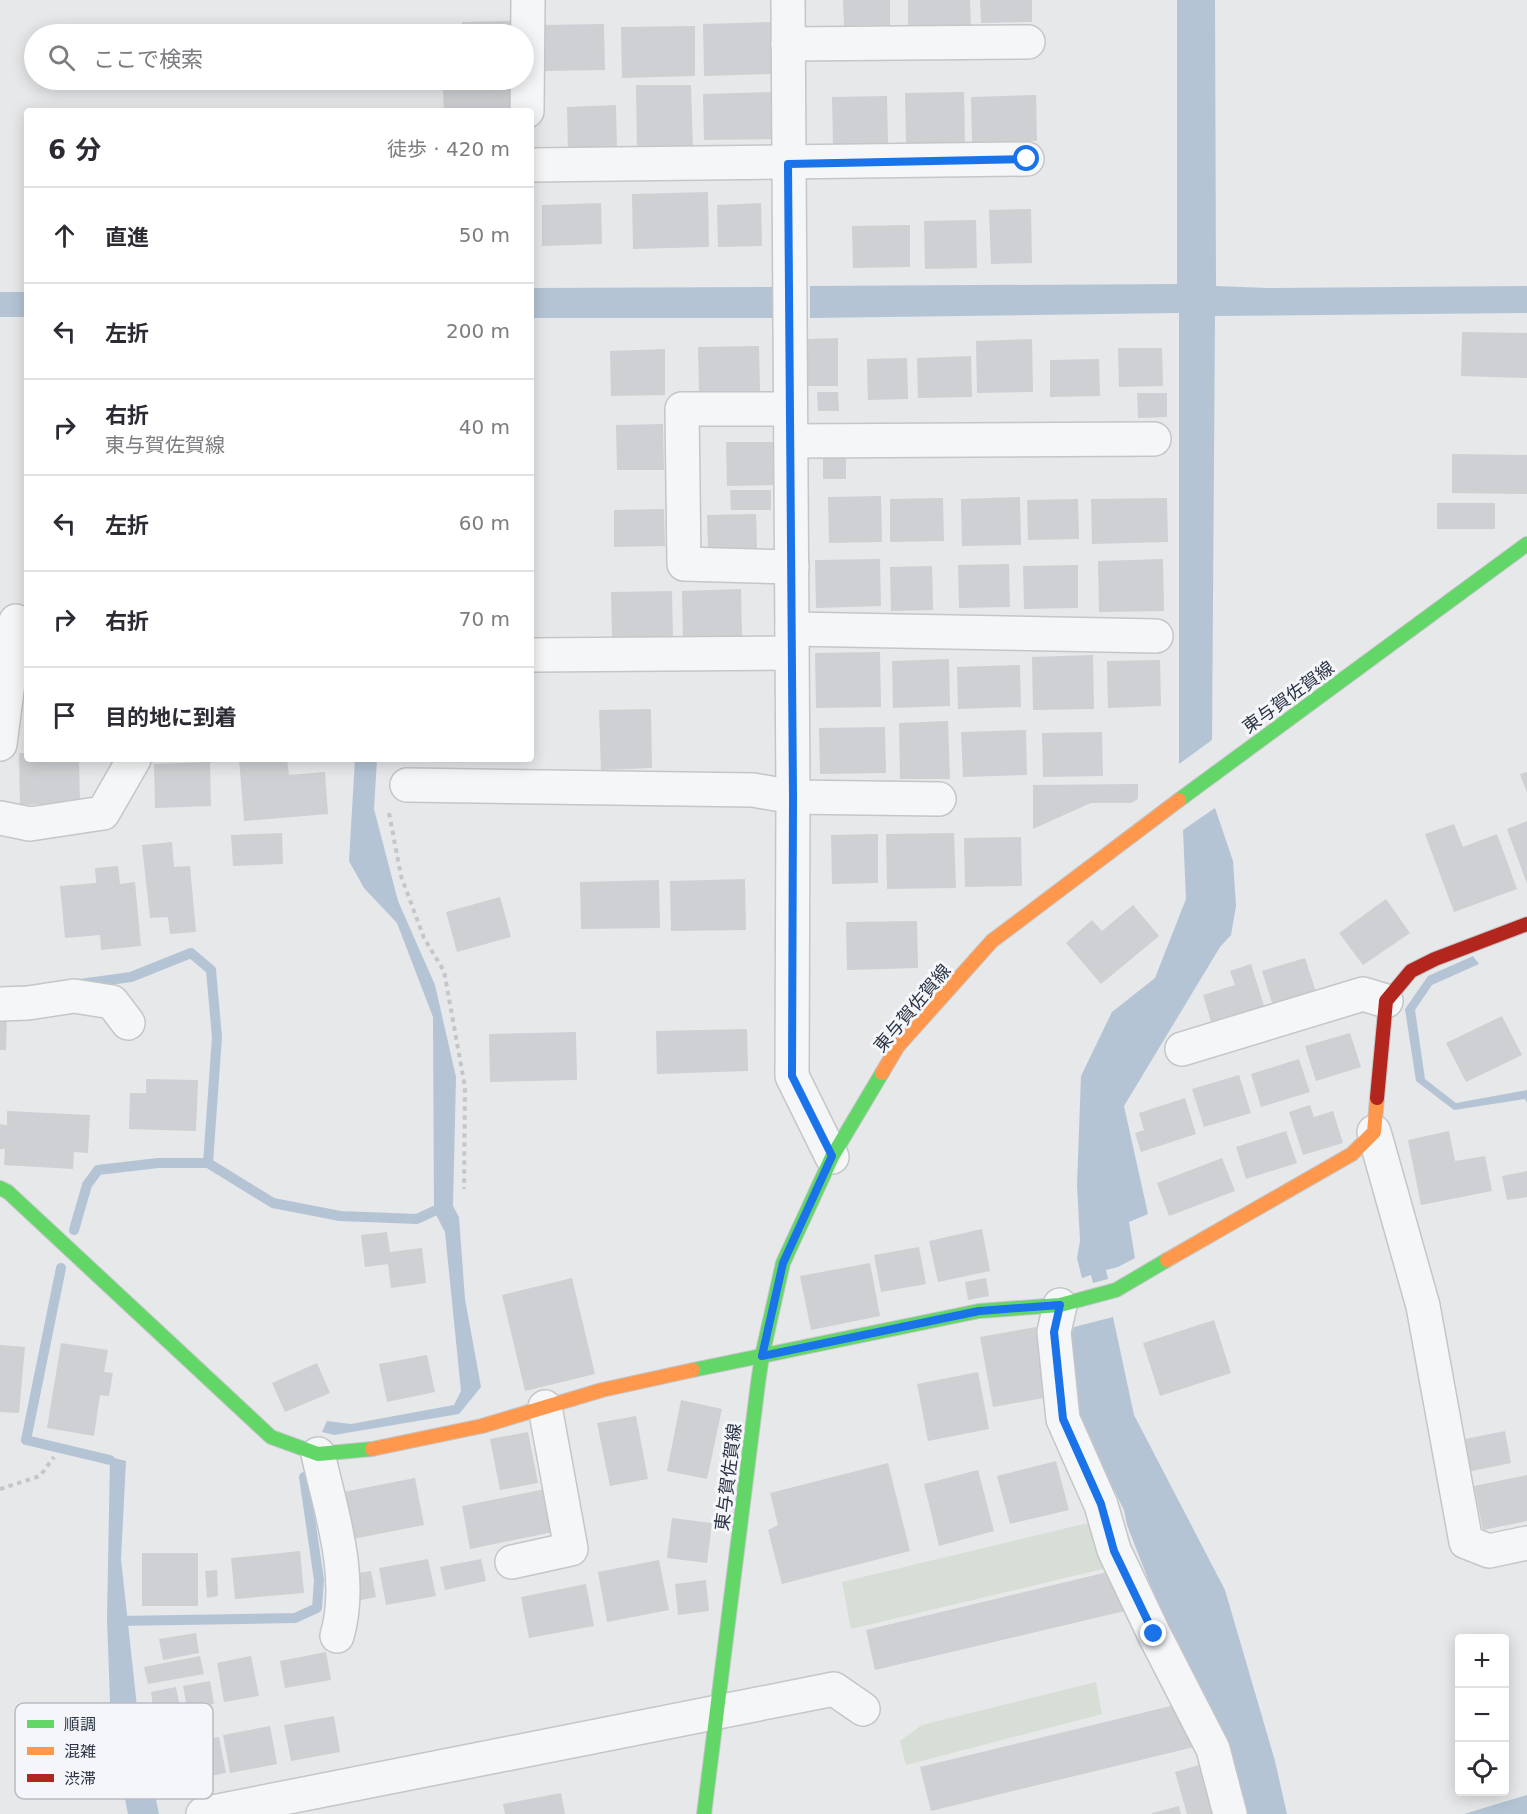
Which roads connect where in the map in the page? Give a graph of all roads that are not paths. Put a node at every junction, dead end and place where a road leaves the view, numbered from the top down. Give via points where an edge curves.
1 (528, 0) edge
2 (788, 0) edge
3 (528, 24) edge
4 (1028, 42) dead end
5 (788, 44) junction
6 (527, 90) edge
7 (527, 108) edge
8 (1027, 159) dead end
9 (788, 164) junction
10 (534, 165) edge
11 (790, 425) junction
12 (1154, 439) dead end
13 (1527, 544) edge
14 (792, 567) junction
15 (14, 620) edge
16 (1156, 636) dead end
17 (792, 641) junction
18 (534, 655) edge
19 (0, 744) edge
20 (132, 762) edge
21 (397, 794) road end
22 (793, 797) junction
23 (939, 799) dead end
24 (0, 819) edge
25 (1527, 924) edge
26 (1386, 1001) junction
27 (0, 1004) edge
28 (128, 1023) dead end
29 (1182, 1049) dead end
30 (1374, 1132) junction
31 (832, 1156) junction
32 (0, 1188) edge
33 (1060, 1305) junction
34 (762, 1356) junction
35 (545, 1407) junction
36 (318, 1454) junction
37 (1527, 1543) edge
38 (512, 1562) dead end
39 (337, 1636) dead end
40 (863, 1709) dead end
41 (716, 1713) junction
42 (203, 1814) edge
43 (704, 1814) edge
44 (1230, 1814) edge

1 - 3 street
2 - 5 street
4 - 5 street
5 - 9 street
6 - 7 street
8 - 9 street
9 - 10 street
9 - 11 street
11 - 12 street
11 - 14 street
11 - 14 street via 682,409 684,564
13 - 31 street, 東与賀佐賀線 via 992,941 898,1046
14 - 17 street
15 - 19 street
16 - 17 street
17 - 18 street
17 - 22 street
20 - 24 street via 103,813 30,824
21 - 22 street via 753,790
22 - 23 street
22 - 31 street via 792,1076
25 - 26 street via 1411,971
26 - 29 street via 1363,994
26 - 30 street
27 - 28 street via 74,996 112,1002
30 - 33 street via 1352,1154 1116,1290
30 - 37 street via 1423,1306 1466,1542 1489,1551
31 - 34 street, 東与賀佐賀線 via 783,1263
32 - 36 street via 271,1437
33 - 34 street via 979,1311
33 - 44 street via 1054,1332 1063,1419 1101,1504 1114,1551 1213,1749
34 - 35 street via 602,1390
34 - 41 street, 東与賀佐賀線
35 - 36 street via 482,1426 373,1449
35 - 38 street via 571,1549
36 - 39 street via 342,1565 343,1617
40 - 41 street via 834,1689
41 - 42 street
41 - 43 street, 東与賀佐賀線

